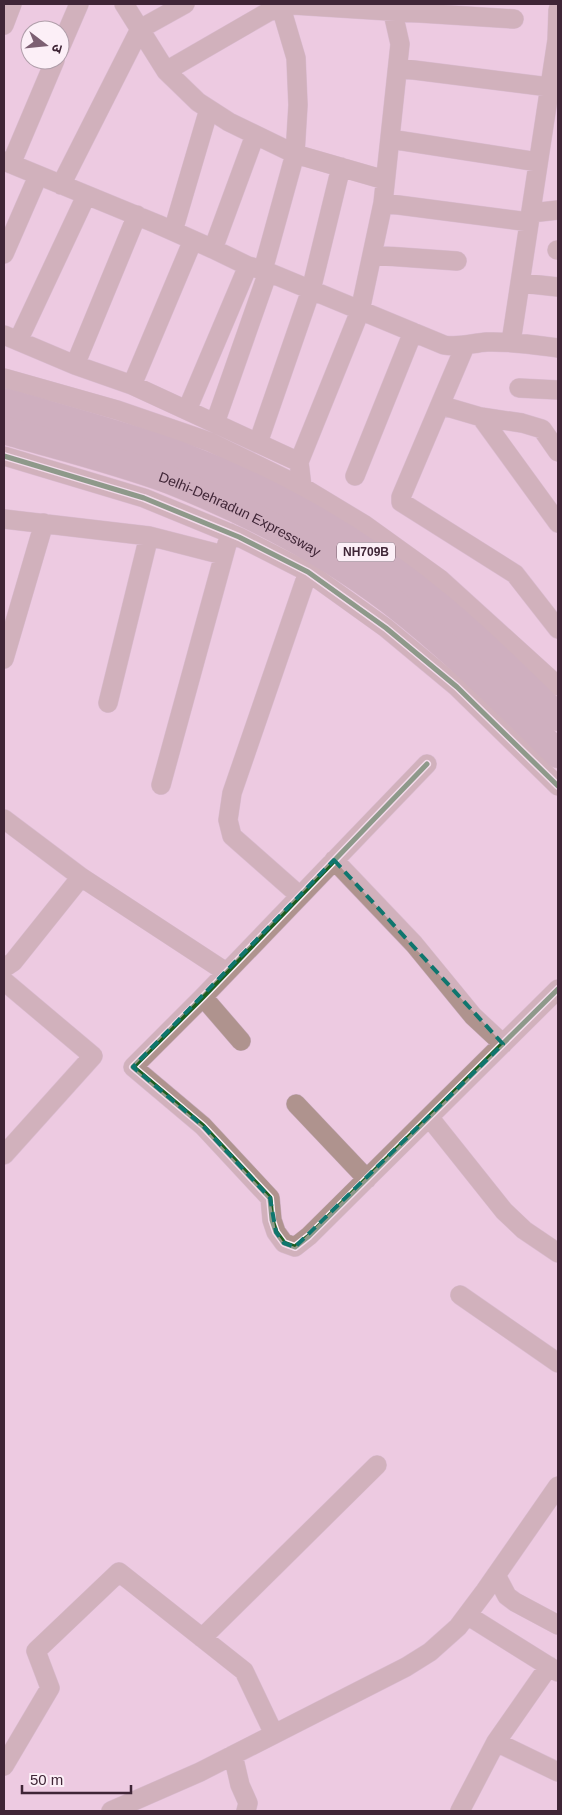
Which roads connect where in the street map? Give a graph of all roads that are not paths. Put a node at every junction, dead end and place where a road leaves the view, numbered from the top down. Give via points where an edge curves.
1 (12, 4) edge
2 (78, 4) edge
3 (124, 4) edge
4 (185, 4) edge
5 (280, 5) edge
6 (334, 6) edge
7 (391, 8) edge
8 (558, 10) edge
9 (514, 19) dead end
10 (70, 24) edge
11 (4, 25) edge
12 (140, 29) junction
13 (558, 40) edge
14 (398, 68) junction
15 (50, 70) edge
16 (166, 71) junction
17 (549, 87) junction
18 (209, 109) junction
19 (255, 135) junction
20 (390, 140) junction
21 (295, 154) junction
22 (7, 162) edge
23 (538, 162) junction
24 (341, 167) junction
25 (38, 176) junction
26 (385, 180) junction
27 (61, 185) junction
28 (86, 196) junction
29 (383, 203) junction
30 (558, 210) edge
31 (136, 216) junction
32 (530, 218) junction
33 (173, 231) junction
34 (193, 240) junction
35 (213, 249) junction
36 (4, 254) edge
37 (372, 255) junction
38 (458, 261) dead end
39 (259, 269) junction
40 (521, 283) junction
41 (558, 287) edge
42 (311, 290) junction
43 (360, 311) junction
44 (413, 332) junction
45 (11, 338) edge
46 (511, 342) junction
47 (465, 346) junction
48 (558, 348) edge
49 (75, 365) junction
50 (4, 378) edge
51 (132, 385) junction
52 (519, 388) dead end
53 (558, 390) edge
54 (4, 402) edge
55 (440, 405) junction
56 (187, 410) junction
57 (481, 417) junction
58 (215, 423) junction
59 (535, 426) junction
60 (558, 429) edge
61 (4, 430) edge
62 (258, 443) junction
63 (558, 452) edge
64 (4, 456) edge
65 (299, 462) junction
66 (355, 476) dead end
67 (302, 487) junction
68 (4, 519) edge
69 (558, 523) edge
70 (44, 524) junction
71 (230, 533) junction
72 (149, 536) junction
73 (223, 555) junction
74 (308, 572) junction
75 (558, 629) edge
76 (4, 659) edge
77 (558, 686) edge
78 (108, 703) dead end
79 (558, 718) edge
80 (558, 754) edge
81 (428, 764) dead end
82 (161, 785) dead end
83 (558, 786) edge
84 (4, 819) edge
85 (334, 860) junction
86 (80, 877) junction
87 (300, 896) junction
88 (4, 968) edge
89 (226, 972) junction
90 (4, 981) edge
91 (558, 989) edge
92 (203, 997) junction
93 (242, 1040) dead end
94 (503, 1044) junction
95 (296, 1104) dead end
96 (429, 1117) junction
97 (4, 1155) edge
98 (367, 1179) junction
99 (558, 1253) edge
100 (460, 1295) dead end
101 (558, 1363) edge
102 (377, 1465) dead end
103 (558, 1486) edge
104 (496, 1575) junction
105 (467, 1615) junction
106 (558, 1625) edge
107 (202, 1638) junction
108 (554, 1669) edge
109 (274, 1734) junction
110 (496, 1742) junction
111 (233, 1755) junction
112 (4, 1766) edge
113 (558, 1772) edge
114 (112, 1811) edge
115 (246, 1811) edge
116 (460, 1811) edge

1 - 11 street
2 - 10 street
3 - 12 street
4 - 12 street
5 - 6 street
5 - 16 street
5 - 21 street via 296,58
6 - 7 street
7 - 9 street
7 - 14 street via 400,44
8 - 13 street
12 - 16 street
12 - 27 street
13 - 17 street
14 - 17 street
14 - 20 street
15 - 22 street
16 - 18 street
17 - 23 street
18 - 19 street
18 - 33 street
19 - 21 street
19 - 35 street
20 - 23 street
20 - 26 street
21 - 24 street
21 - 39 street
22 - 25 street
23 - 32 street
24 - 26 street
24 - 42 street
25 - 27 street
25 - 36 street
26 - 29 street
27 - 28 street
28 - 31 street
28 - 45 street
29 - 32 street
29 - 37 street
30 - 32 street
31 - 33 street
31 - 49 street
32 - 40 street
33 - 34 street
34 - 35 street
34 - 51 street
35 - 39 street
37 - 38 street
37 - 43 street
39 - 42 street
39 - 56 street
39 - 58 street
40 - 41 street
40 - 46 street
42 - 43 street
42 - 62 street
43 - 44 street
43 - 65 street
44 - 47 street via 444,345
44 - 66 street
45 - 49 street
46 - 47 street
46 - 48 street
47 - 55 street
49 - 51 street
50 - 67 street via 117,410 210,442
51 - 56 street
52 - 53 street
54 - 79 highway, Delhi-Dehradun Expressway / NH709B via 178,455 293,508 368,553 441,608
55 - 57 street
55 - 75 street via 402,502 515,574
56 - 58 street
57 - 59 street
57 - 69 street
58 - 62 street
59 - 60 street
59 - 63 street via 542,429
61 - 80 highway, Delhi-Dehradun Expressway / NH709B via 168,480 244,512 316,551 425,628
62 - 65 street
64 - 71 street via 144,498
65 - 67 street
67 - 77 street via 365,525 440,579
68 - 70 street
70 - 72 street
70 - 76 street
71 - 73 street
71 - 74 street
72 - 73 street
72 - 78 street
73 - 82 street
74 - 83 street via 386,628 450,681
74 - 87 street via 232,793 228,820 232,836
81 - 85 street
84 - 86 street
85 - 87 street
85 - 94 street via 414,944 473,1016
86 - 88 street via 13,962
86 - 89 street
87 - 89 street
89 - 92 street
90 - 97 street via 94,1056
91 - 94 street
92 - 93 street
92 - 98 street via 133,1067 203,1126 270,1198 272,1220 284,1243 295,1247
94 - 96 street
95 - 98 street
96 - 98 street
96 - 99 street via 504,1211 524,1230
100 - 101 street
102 - 107 street
103 - 104 street
104 - 105 street
104 - 106 street via 507,1596
105 - 108 street
105 - 109 street via 458,1627 422,1657
107 - 109 street via 244,1671
107 - 112 street via 119,1572 36,1651 50,1688
108 - 110 street
109 - 111 street
110 - 113 street
110 - 116 street
111 - 114 street
111 - 115 street via 248,1803

